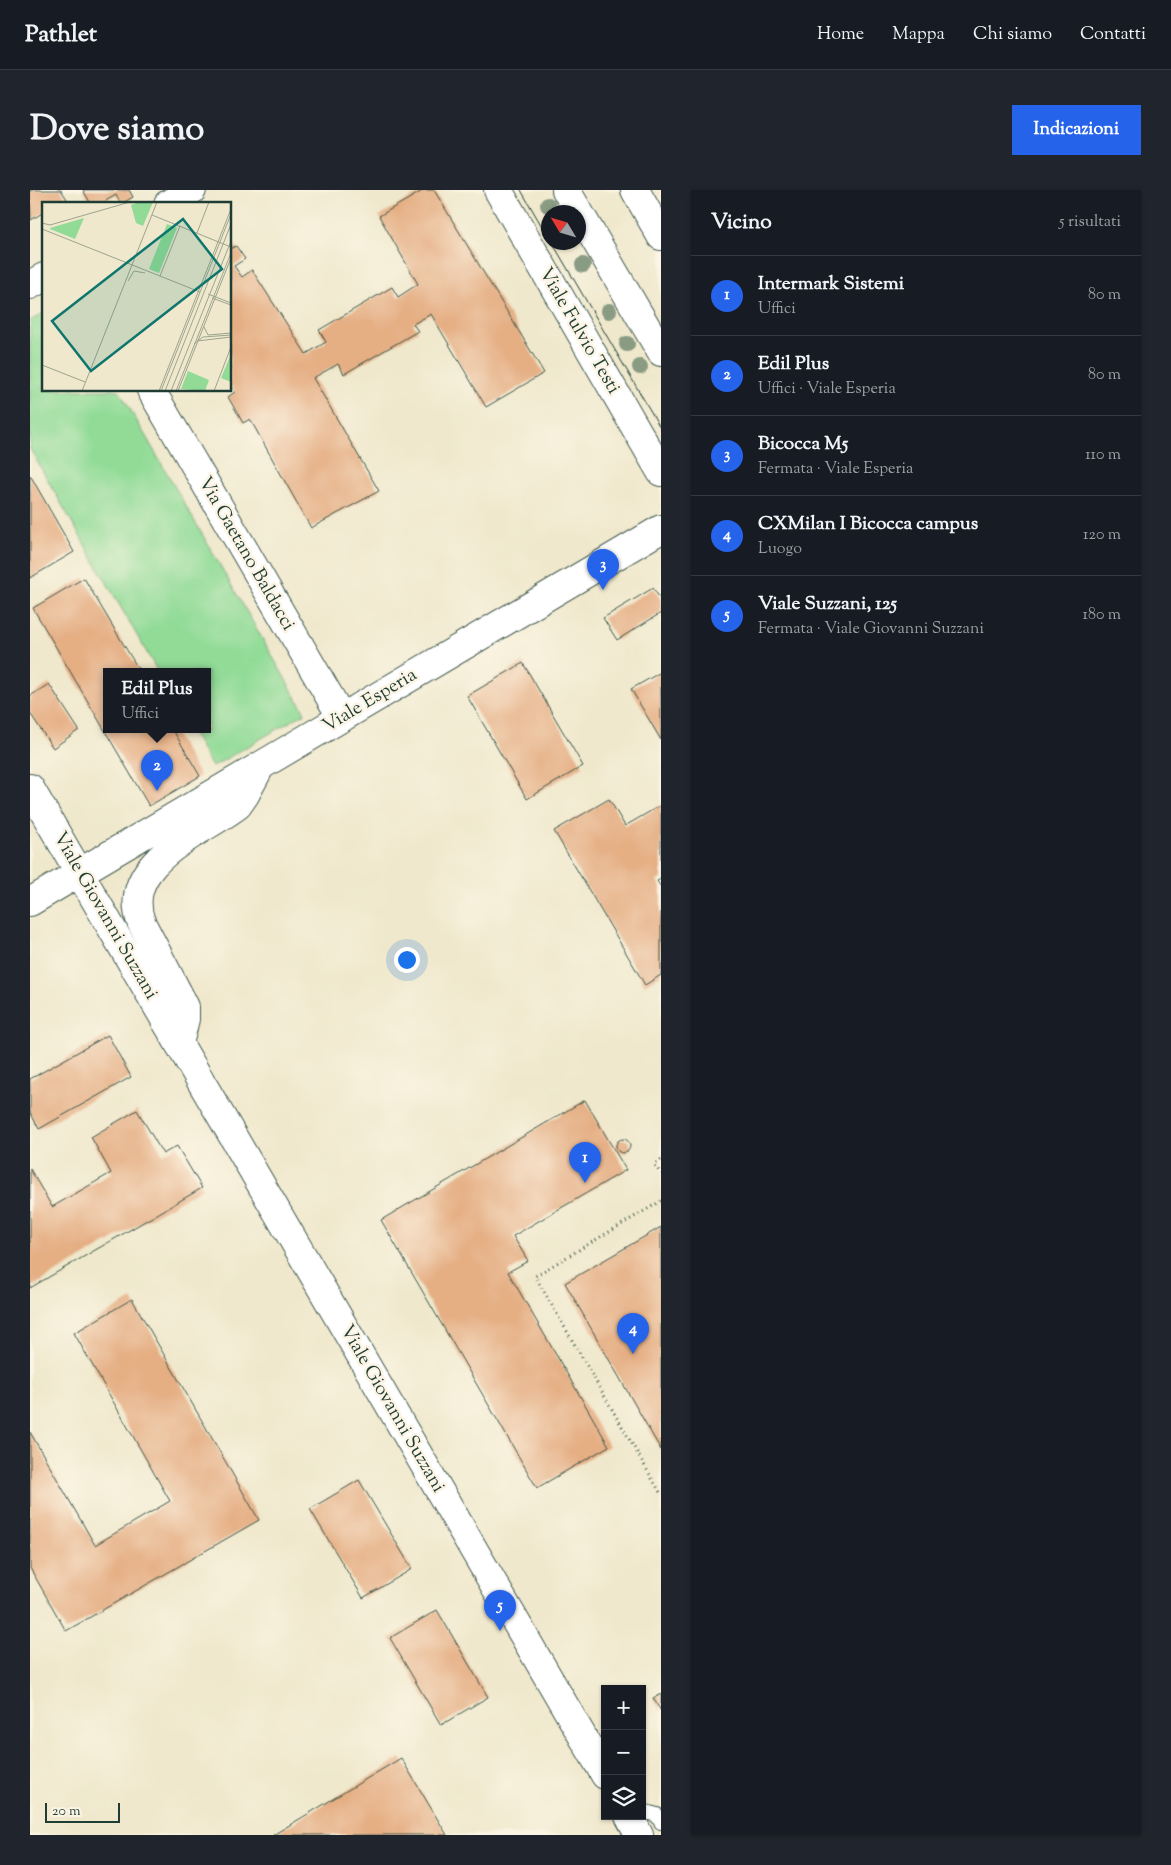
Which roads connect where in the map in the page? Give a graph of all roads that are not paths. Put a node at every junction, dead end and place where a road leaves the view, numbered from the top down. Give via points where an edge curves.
1 (192, 190) edge
2 (498, 190) edge
3 (566, 190) edge
4 (634, 190) edge
5 (171, 202) edge
6 (661, 236) edge
7 (42, 278) edge
8 (30, 285) edge
9 (661, 352) edge
10 (152, 391) edge
11 (661, 472) edge
12 (661, 528) edge
13 (342, 718) junction
14 (261, 765) junction
15 (30, 788) edge
16 (80, 873) junction
17 (30, 902) edge
18 (179, 1044) junction
19 (601, 1768) edge
20 (646, 1812) edge
21 (631, 1820) edge
22 (661, 1822) edge
23 (640, 1835) edge

1 - 5 street
2 - 11 street, Viale Fulvio Testi
3 - 9 street
4 - 6 street
7 - 8 street
10 - 13 street, Via Gaetano Baldacci
12 - 13 street, Viale Esperia
13 - 14 street, Viale Esperia
14 - 16 street, Viale Esperia
14 - 18 street, Viale Giovanni Suzzani via 238,805 165,854 140,885 137,909 141,922 185,1007
15 - 16 street, Viale Giovanni Suzzani
16 - 17 street, Viale Esperia
16 - 18 street, Viale Giovanni Suzzani
18 - 19 street, Viale Giovanni Suzzani
20 - 22 lane via 657,1815
21 - 23 street

